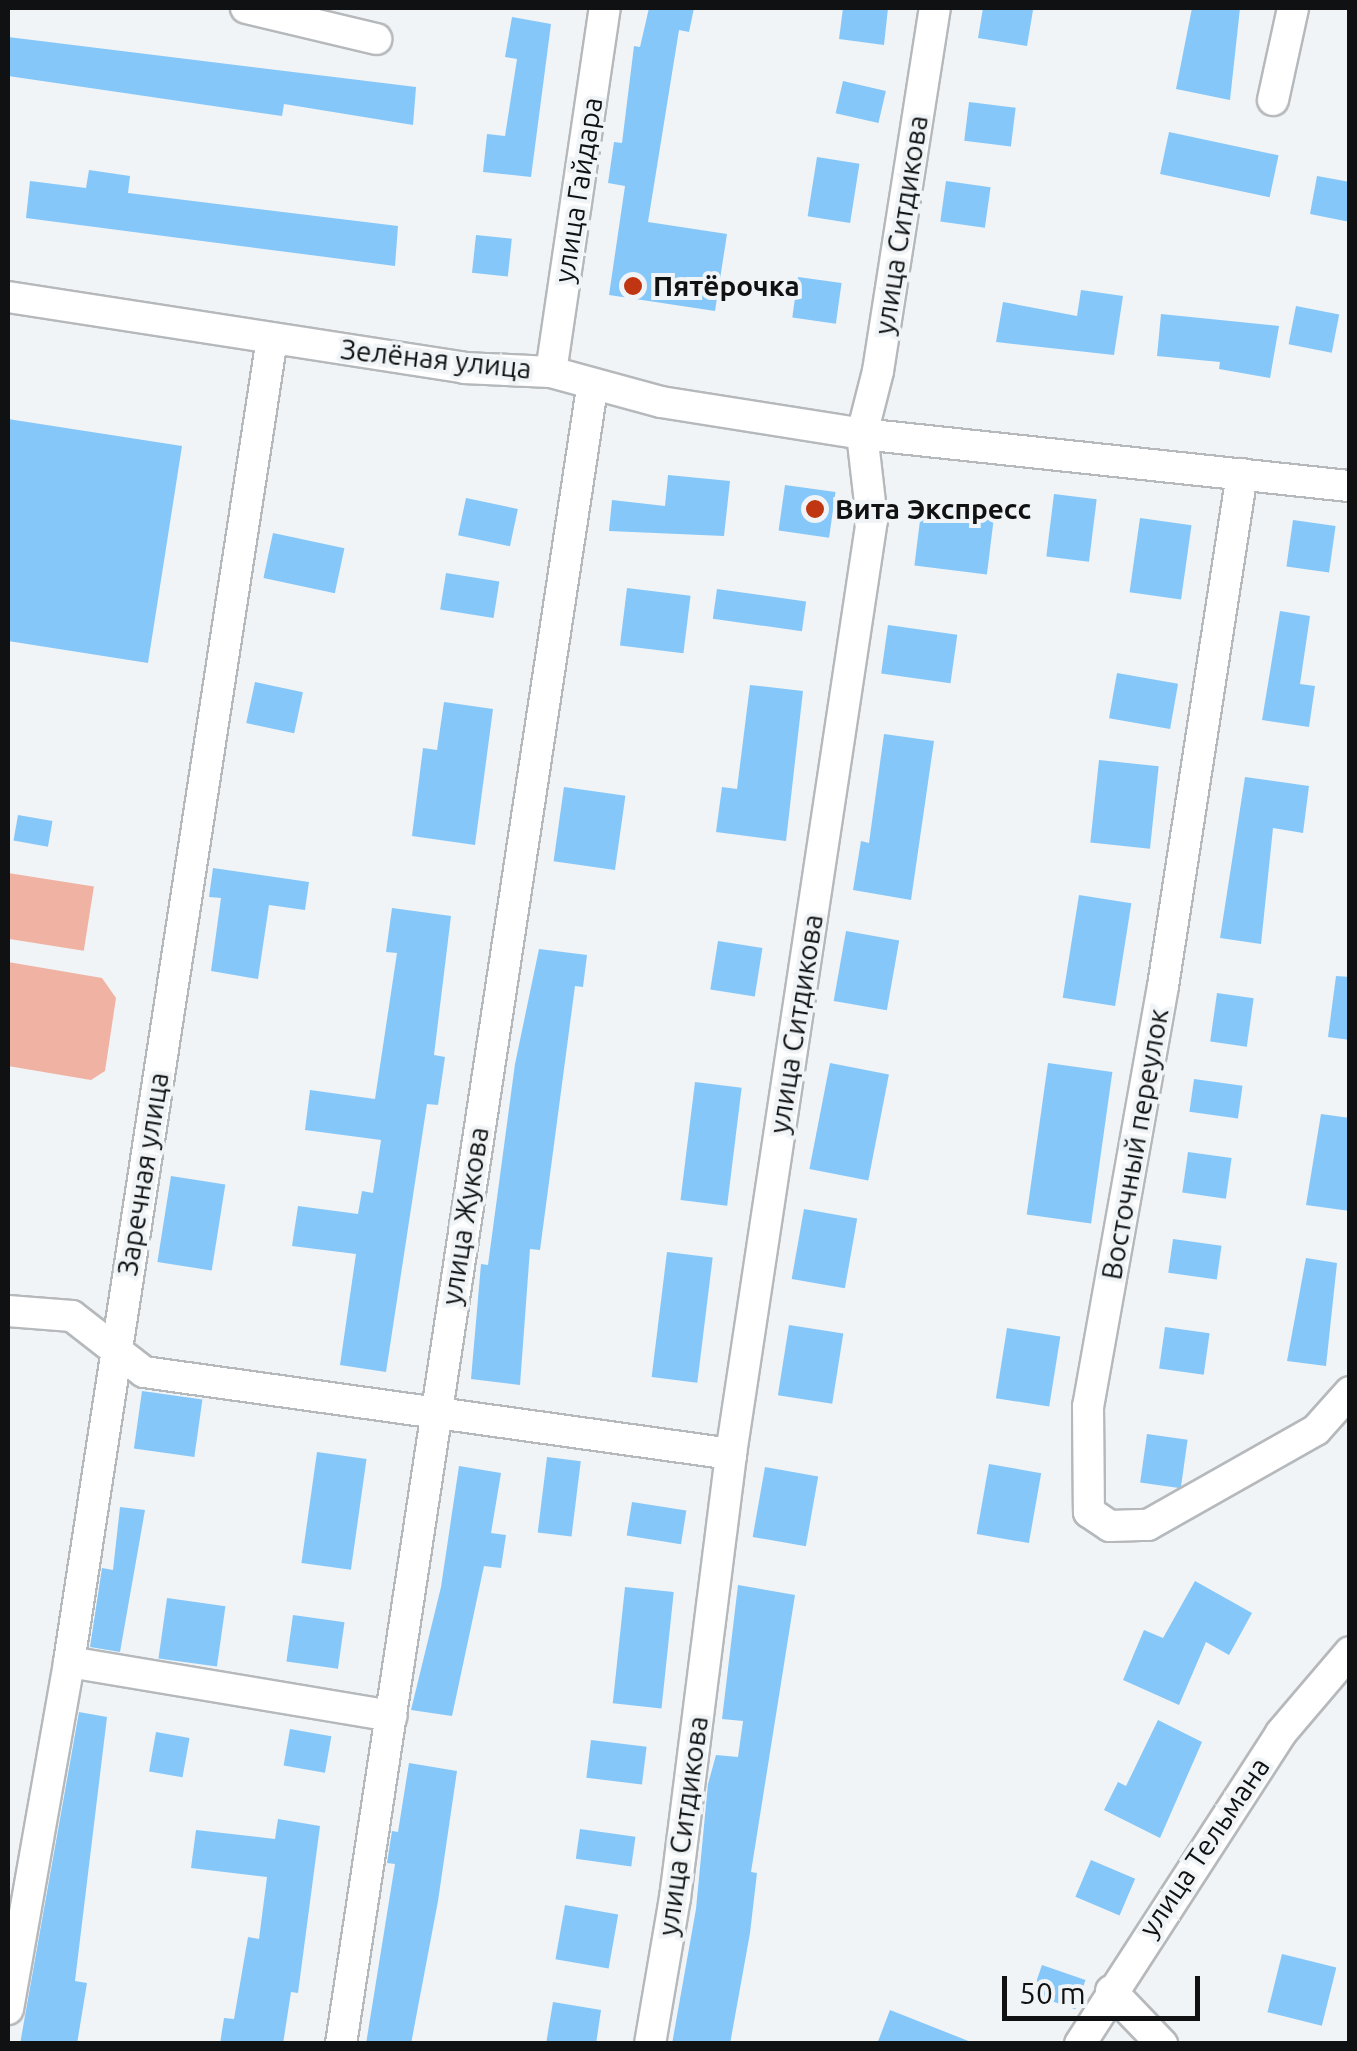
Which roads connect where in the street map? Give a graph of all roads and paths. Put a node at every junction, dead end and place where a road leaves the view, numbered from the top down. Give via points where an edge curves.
1 (606, 8) edge
2 (936, 8) edge
3 (1293, 8) edge
4 (263, 10) edge
5 (376, 39) dead end
6 (1274, 100) dead end
7 (8, 297) edge
8 (272, 338) junction
9 (551, 372) junction
10 (592, 388) junction
11 (862, 434) junction
12 (1242, 474) junction
13 (1350, 486) edge
14 (8, 1310) edge
15 (116, 1352) junction
16 (1350, 1392) edge
17 (434, 1416) junction
18 (730, 1454) junction
19 (1350, 1652) edge
20 (68, 1662) junction
21 (392, 1716) junction
22 (1111, 1990) junction
23 (8, 2009) edge
24 (341, 2044) edge
25 (650, 2044) edge
26 (1080, 2044) edge
27 (1162, 2044) edge

1 - 9 street, улица Гайдара
2 - 11 street, улица Ситдикова
3 - 6 street
4 - 5 street
7 - 8 street, Зелёная улица
8 - 9 street, Зелёная улица via 464,368
8 - 15 street, Заречная улица
9 - 10 street, Зелёная улица
10 - 11 street, Зелёная улица
10 - 17 street, улица Жукова
11 - 12 street, Зелёная улица
11 - 18 street, улица Ситдикова via 872,520
12 - 13 street, Зелёная улица
12 - 16 street, Восточный переулок via 1163,986 1088,1406 1089,1512 1110,1526 1148,1525 1316,1430
14 - 15 street via 72,1316
15 - 17 street via 144,1372
15 - 20 street, Заречная улица
17 - 18 street
17 - 21 street, улица Жукова
18 - 25 street, улица Ситдикова via 675,1898
19 - 22 street, улица Тельмана via 1281,1732
20 - 21 street
20 - 23 street, Заречная улица
21 - 24 street, улица Жукова
22 - 26 street, улица Тельмана
22 - 27 street

